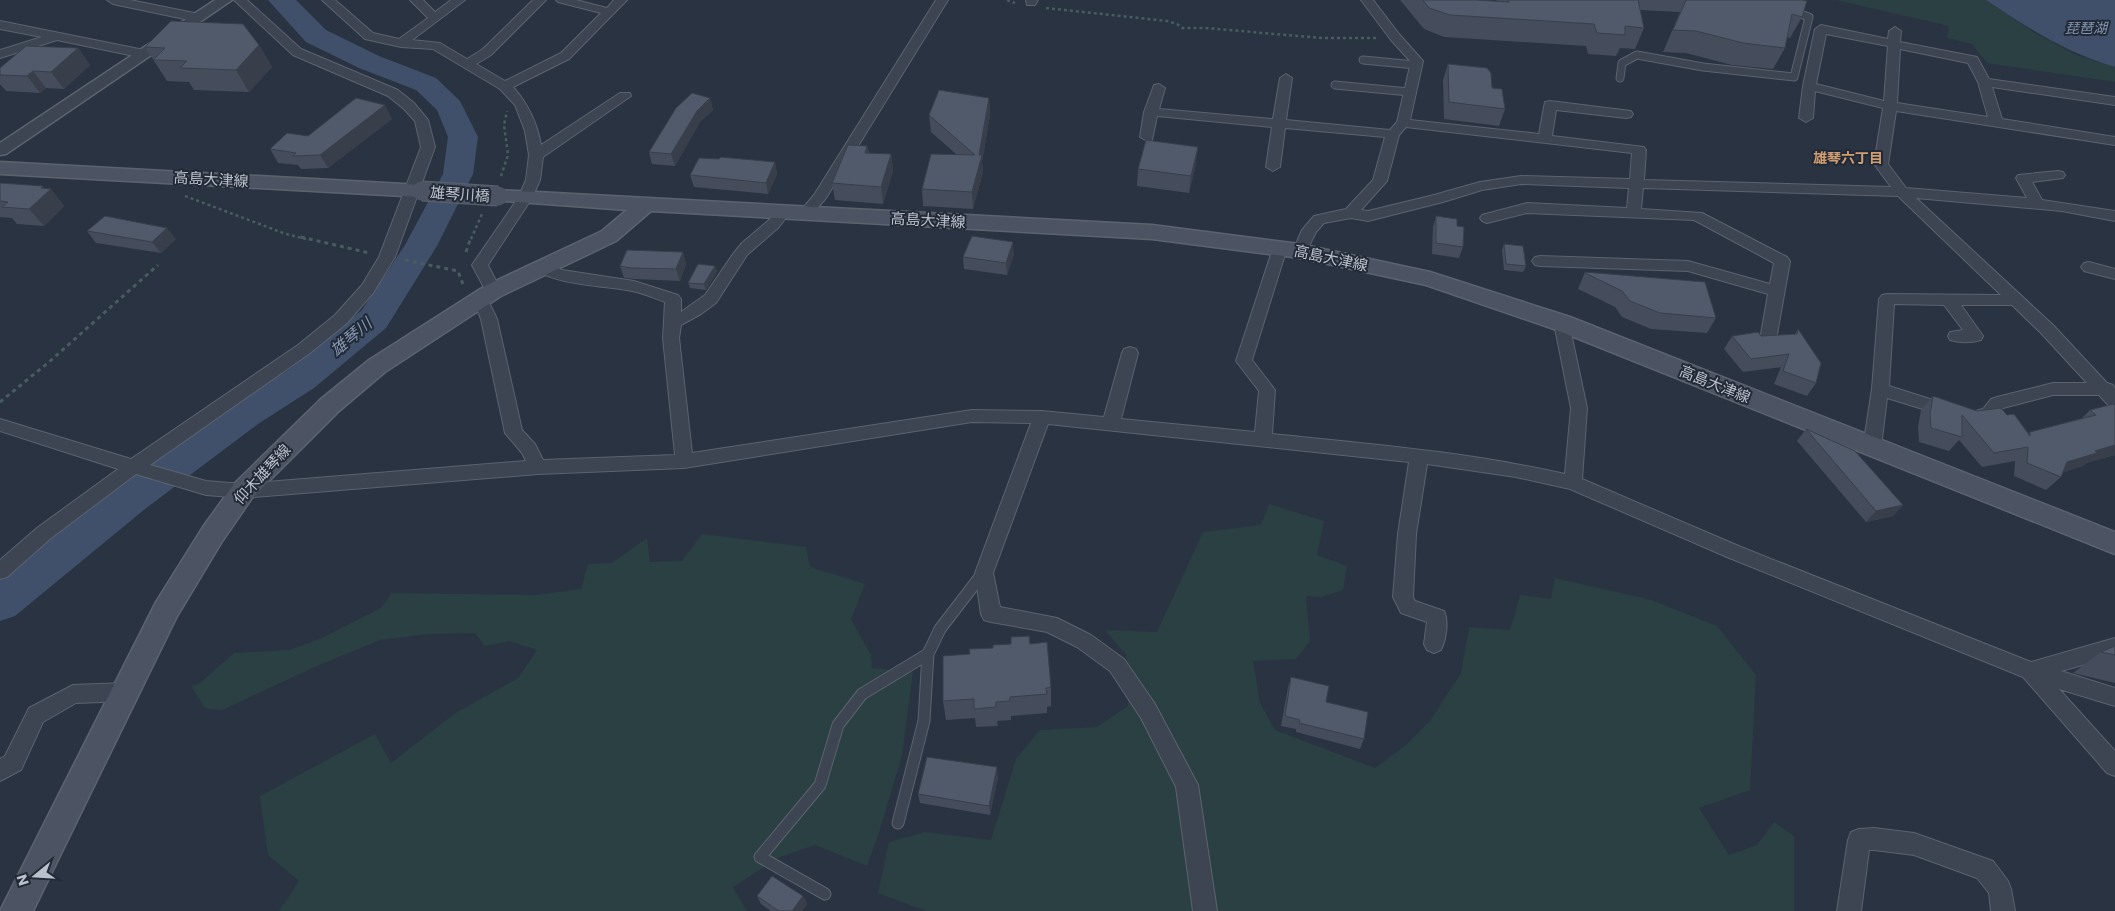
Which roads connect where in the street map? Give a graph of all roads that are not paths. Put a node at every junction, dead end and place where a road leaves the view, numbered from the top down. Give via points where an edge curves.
1 (113, 0) edge
2 (225, 0) edge
3 (240, 0) edge
4 (328, 0) edge
5 (416, 0) edge
6 (459, 0) edge
7 (540, 0) edge
8 (562, 0) edge
9 (621, 0) edge
10 (942, 0) edge
11 (1367, 0) edge
12 (1781, 8) edge
13 (609, 12) junction
14 (199, 18) junction
15 (435, 18) junction
16 (0, 25) edge
17 (56, 36) junction
18 (1895, 38) junction
19 (401, 43) junction
20 (0, 54) edge
21 (144, 54) junction
22 (1363, 60) dead end
23 (469, 63) junction
24 (1416, 65) junction
25 (1286, 78) dead end
26 (1620, 78) dead end
27 (1984, 82) junction
28 (1335, 85) dead end
29 (506, 86) junction
30 (1810, 86) junction
31 (1159, 88) dead end
32 (1409, 92) junction
33 (625, 96) dead end
34 (2115, 101) edge
35 (1890, 106) junction
36 (1151, 112) junction
37 (1626, 114) dead end
38 (1806, 118) dead end
39 (1996, 122) junction
40 (1403, 123) junction
41 (1278, 124) junction
42 (1393, 134) junction
43 (1147, 137) dead end
44 (1544, 139) junction
45 (2115, 141) edge
46 (0, 150) edge
47 (536, 154) junction
48 (1273, 167) dead end
49 (0, 168) edge
50 (2058, 175) dead end
51 (1637, 184) junction
52 (417, 191) junction
53 (1902, 192) junction
54 (498, 196) joint
55 (525, 198) junction
56 (646, 204) junction
57 (2037, 204) junction
58 (1634, 212) junction
59 (794, 213) junction
60 (1351, 213) junction
61 (2115, 216) edge
62 (1487, 218) dead end
63 (1290, 249) junction
64 (1540, 261) dead end
65 (543, 267) junction
66 (2089, 267) dead end
67 (2115, 274) edge
68 (1777, 291) junction
69 (479, 293) junction
70 (1949, 300) junction
71 (2015, 300) junction
72 (674, 322) junction
73 (1562, 324) junction
74 (1956, 336) dead end
75 (1768, 340) edge
76 (1130, 353) dead end
77 (1880, 389) junction
78 (2108, 389) edge
79 (2115, 402) edge
80 (1042, 417) junction
81 (1111, 424) junction
82 (0, 425) edge
83 (1263, 439) junction
84 (1872, 447) junction
85 (1419, 456) junction
86 (684, 461) junction
87 (137, 468) junction
88 (538, 468) junction
89 (1573, 483) junction
90 (243, 491) junction
91 (2115, 543) edge
92 (0, 571) edge
93 (984, 573) junction
94 (1434, 644) dead end
95 (2115, 647) edge
96 (928, 654) junction
97 (2031, 671) junction
98 (126, 692) junction
99 (2115, 697) edge
100 (2115, 766) edge
101 (0, 771) edge
102 (898, 823) dead end
103 (825, 894) dead end
104 (16, 911) edge
105 (1205, 911) edge
106 (1849, 911) edge
107 (2002, 911) edge

1 - 14 street
2 - 14 street
3 - 52 street via 297,52 393,93 410,106 421,120 428,147
4 - 19 street via 368,36
5 - 15 street
6 - 15 street
7 - 23 street via 487,52
8 - 13 street
9 - 13 street
10 - 59 street via 819,198
11 - 24 street via 1394,37 1417,61
12 - 26 lane via 1809,17 1794,76 1702,67 1636,55 1622,63
13 - 29 street via 565,56
14 - 21 street
15 - 19 street
16 - 17 street
17 - 20 street
17 - 21 street
18 - 27 street via 1972,60
18 - 30 street via 1821,29
18 - 35 street
19 - 23 street via 436,46
21 - 46 street
22 - 24 lane
23 - 29 street
24 - 32 street
25 - 41 street
27 - 34 street
27 - 39 street
28 - 32 lane
29 - 47 street via 521,104 532,131
30 - 35 street
30 - 38 street
31 - 36 street
32 - 40 street
33 - 47 street
35 - 39 street
35 - 53 street via 1881,164
36 - 41 street
36 - 43 street
37 - 44 street via 1550,105
39 - 45 street
40 - 42 street
40 - 44 street
41 - 42 street
41 - 48 street
42 - 60 street via 1380,180
44 - 51 street via 1639,150
47 - 55 street via 533,180
49 - 52 main road, 高島大津線
50 - 57 street via 2023,178
51 - 53 street
51 - 58 street
51 - 60 street via 1521,180 1480,186 1368,216
52 - 54 main road, 雄琴川橋, bridge
52 - 87 street via 390,257 368,289 341,319
53 - 57 street
53 - 71 street
54 - 55 main road, 高島大津線
55 - 56 main road, 高島大津線
55 - 69 street via 480,265
56 - 59 main road, 高島大津線
56 - 65 main road, 仰木雄琴線 via 608,236
57 - 61 street
58 - 62 street via 1527,208
58 - 68 street via 1697,216 1782,261
59 - 63 main road, 高島大津線 via 1152,232
59 - 72 street via 756,238 742,252 715,294 699,309
60 - 63 street via 1319,218
63 - 73 main road, 高島大津線 via 1430,279
63 - 83 street via 1244,361 1267,390
64 - 68 street via 1688,266
65 - 69 main road, 仰木雄琴線
65 - 72 street via 559,274 634,286 673,299
66 - 67 street
68 - 75 street
69 - 88 street via 490,319 514,432 528,448
69 - 90 main road, 仰木雄琴線 via 371,371 330,405
70 - 71 street
70 - 74 street via 1975,336
70 - 77 street via 1887,299
71 - 78 street
72 - 86 street via 671,338
73 - 84 main road, 高島大津線
73 - 89 street via 1579,408
76 - 81 street
77 - 78 street via 1970,417 1988,415 1997,403 2053,389
77 - 84 street
78 - 79 street
80 - 81 street
80 - 86 street via 972,416
80 - 93 street
81 - 83 street
82 - 87 street
83 - 85 street
84 - 91 main road, 高島大津線
85 - 89 street via 1516,470
85 - 94 street via 1407,534 1403,597 1408,607 1437,617
86 - 88 street
87 - 90 street via 206,488
87 - 92 street via 44,533
88 - 90 street
89 - 97 street via 1734,552
90 - 98 main road, 仰木雄琴線 via 166,610
93 - 96 lane via 940,629
93 - 105 street via 991,614 1050,624 1084,641 1118,665 1148,710 1187,785
95 - 97 street
96 - 102 lane via 924,721
96 - 103 lane via 862,694 838,725 820,785 760,857
97 - 99 street
97 - 100 street
98 - 101 street via 73,694 36,715 13,763
98 - 104 main road, 仰木雄琴線
106 - 107 street via 1859,840 1914,844 1984,869 2000,889

